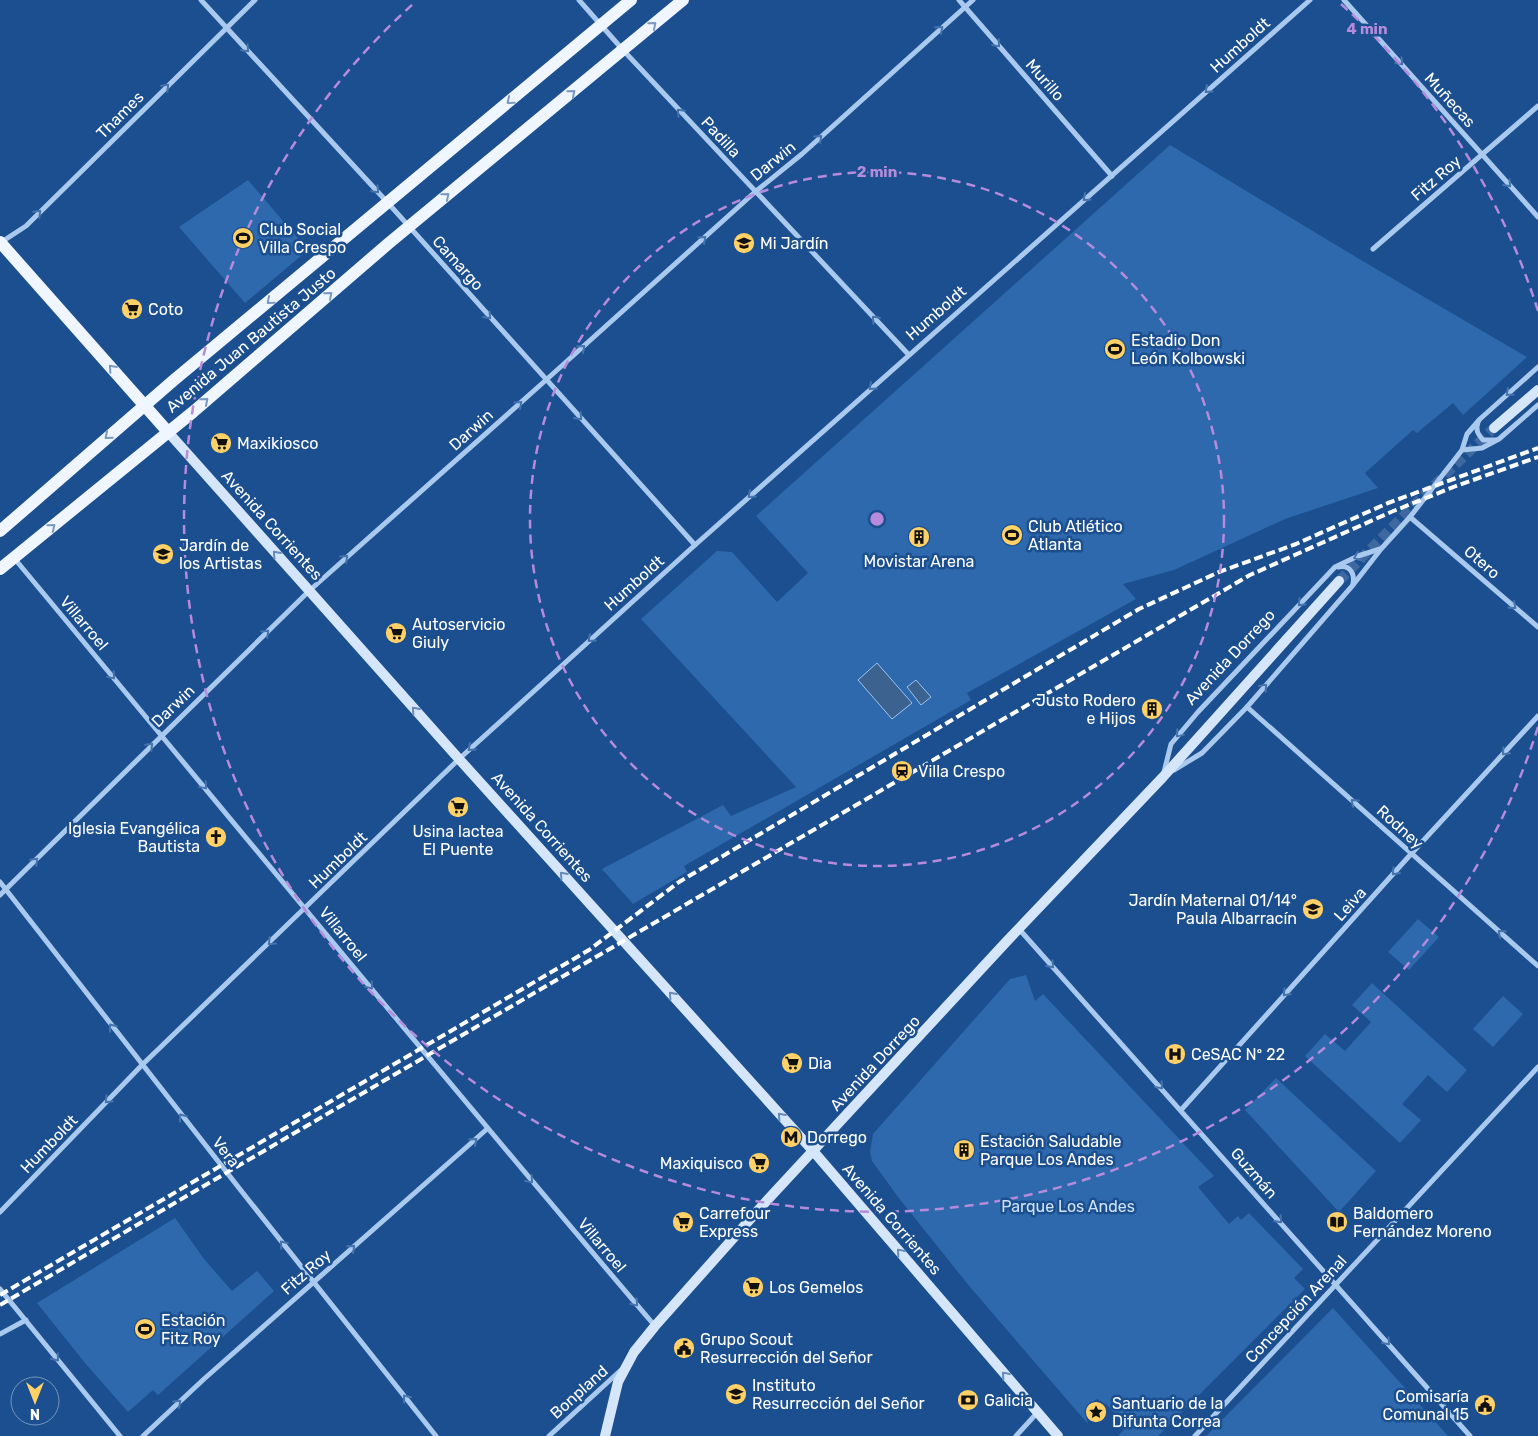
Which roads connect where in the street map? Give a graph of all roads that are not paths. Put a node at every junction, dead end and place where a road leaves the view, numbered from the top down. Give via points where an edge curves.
1 (200, 0) edge
2 (254, 0) edge
3 (579, 0) edge
4 (631, 0) edge
5 (683, 0) edge
6 (959, 0) edge
7 (973, 0) edge
8 (1310, 0) edge
9 (1344, 0) edge
10 (965, 7) junction
11 (601, 25) junction
12 (226, 28) junction
13 (623, 50) junction
14 (1538, 106) edge
15 (1482, 154) junction
16 (1112, 176) junction
17 (755, 192) junction
18 (388, 203) junction
19 (1538, 217) edge
20 (409, 227) junction
21 (0, 242) edge
22 (1373, 249) dead end
23 (909, 354) junction
24 (1538, 367) edge
25 (546, 380) junction
26 (1538, 390) edge
27 (145, 405) junction
28 (1538, 405) edge
29 (1480, 419) junction
30 (1494, 428) tunnel mouth
31 (168, 432) junction
32 (1499, 439) junction
33 (1462, 450) junction
34 (1410, 516) junction
35 (0, 532) edge
36 (695, 545) junction
37 (1380, 549) junction
38 (14, 557) junction
39 (1335, 567) junction
40 (0, 569) edge
41 (1339, 582) tunnel mouth
42 (1353, 585) junction
43 (309, 591) junction
44 (1538, 627) edge
45 (1247, 707) junction
46 (1538, 716) edge
47 (161, 735) junction
48 (459, 759) junction
49 (1163, 777) junction
50 (1411, 854) junction
51 (0, 882) edge
52 (6, 889) junction
53 (0, 895) edge
54 (306, 908) junction
55 (1019, 928) junction
56 (1538, 966) edge
57 (142, 1065) junction
58 (1538, 1067) edge
59 (1181, 1110) junction
60 (487, 1129) junction
61 (814, 1152) junction
62 (0, 1212) edge
63 (314, 1282) junction
64 (1336, 1285) junction
65 (0, 1289) edge
66 (26, 1320) junction
67 (654, 1326) junction
68 (0, 1334) edge
69 (626, 1366) junction
70 (1037, 1412) junction
71 (120, 1436) edge
72 (143, 1436) edge
73 (436, 1436) edge
74 (549, 1436) edge
75 (604, 1436) edge
76 (1016, 1436) edge
77 (1058, 1436) edge
78 (1195, 1436) edge
79 (1470, 1436) edge

1 - 12 street, Camargo
2 - 12 street, Thames
3 - 11 street, Padilla
4 - 11 main road, Avenida Juan Bautista Justo
13 -> 5 main road, Avenida Juan Bautista Justo
6 - 10 street, Murillo
7 - 10 street, Darwin
8 -> 16 street, Humboldt
9 -> 15 street, Muñecas
10 -> 16 street, Murillo
17 -> 10 street, Darwin via 802,154
11 - 13 street, Padilla
11 -> 18 main road, Avenida Juan Bautista Justo
12 -> 18 street, Camargo
21 -> 12 street, Thames via 26,226
17 -> 13 street, Padilla
20 -> 13 main road, Avenida Juan Bautista Justo
14 - 15 street, Fitz Roy
15 -> 19 street, Muñecas
15 - 22 street, Fitz Roy
16 -> 23 street, Humboldt
23 -> 17 street, Padilla
25 -> 17 street, Darwin
18 - 20 street, Camargo
18 -> 27 main road, Avenida Juan Bautista Justo
20 -> 25 street, Camargo
31 -> 20 main road, Avenida Juan Bautista Justo
27 -> 21 main road, Avenida Corrientes
23 -> 36 street, Humboldt
24 -> 29 street, Avenida Dorrego
25 -> 36 street, Camargo
43 -> 25 street, Darwin
26 - 30 main road
27 - 31 main road, Avenida Corrientes
27 -> 35 main road, Avenida Juan Bautista Justo
28 - 32 street
29 - 32 street via 1476,427 1478,435 1484,440
29 - 33 street, Avenida Dorrego via 1467,434
38 -> 31 main road, Avenida Juan Bautista Justo
43 -> 31 main road, Avenida Corrientes
32 - 33 street via 1482,448
33 - 34 street, Avenida Dorrego
34 - 37 street, Avenida Dorrego
34 -> 44 street, Otero
36 -> 48 street, Humboldt
37 -> 39 street, Avenida Dorrego
37 - 42 street, Avenida Dorrego
38 - 40 main road, Avenida Juan Bautista Justo
38 -> 47 street, Villarroel
39 - 42 street via 1348,568
39 -> 49 street, Avenida Dorrego via 1171,744
41 - 49 main road, Avenida Dorrego
45 -> 42 street, Avenida Dorrego
47 -> 43 street, Darwin
48 -> 43 main road, Avenida Corrientes
45 - 49 street, Avenida Dorrego via 1202,753
50 -> 45 street, Rodney
46 -> 50 street, Leiva
52 -> 47 street, Darwin
47 -> 54 street, Villarroel
48 - 54 street, Humboldt
61 -> 48 main road, Avenida Corrientes
49 - 55 main road, Avenida Dorrego
56 -> 50 street, Rodney
50 -> 59 street, Leiva
51 - 52 street, Vera
52 - 53 street, Darwin
57 -> 52 street, Vera
54 -> 57 street, Humboldt
54 -> 60 street, Villarroel
55 -> 59 street, Guzmán
55 - 61 main road, Avenida Dorrego
57 -> 62 street, Humboldt
63 -> 57 street, Vera
58 - 64 street, Concepción Arenal
59 -> 64 street, Guzmán
63 -> 60 street, Fitz Roy
60 -> 67 street, Villarroel
61 - 67 main road, Avenida Dorrego
70 -> 61 main road, Avenida Corrientes
72 -> 63 street, Fitz Roy
73 -> 63 street, Vera
64 - 78 street, Concepción Arenal
64 -> 79 street, Guzmán
65 - 66 street
66 - 68 street
66 -> 71 street
67 - 69 main road, Avenida Dorrego
69 - 74 street, Bonpland
69 - 75 main road, Avenida Dorrego via 613,1398
70 - 76 street
70 - 77 main road, Avenida Corrientes

